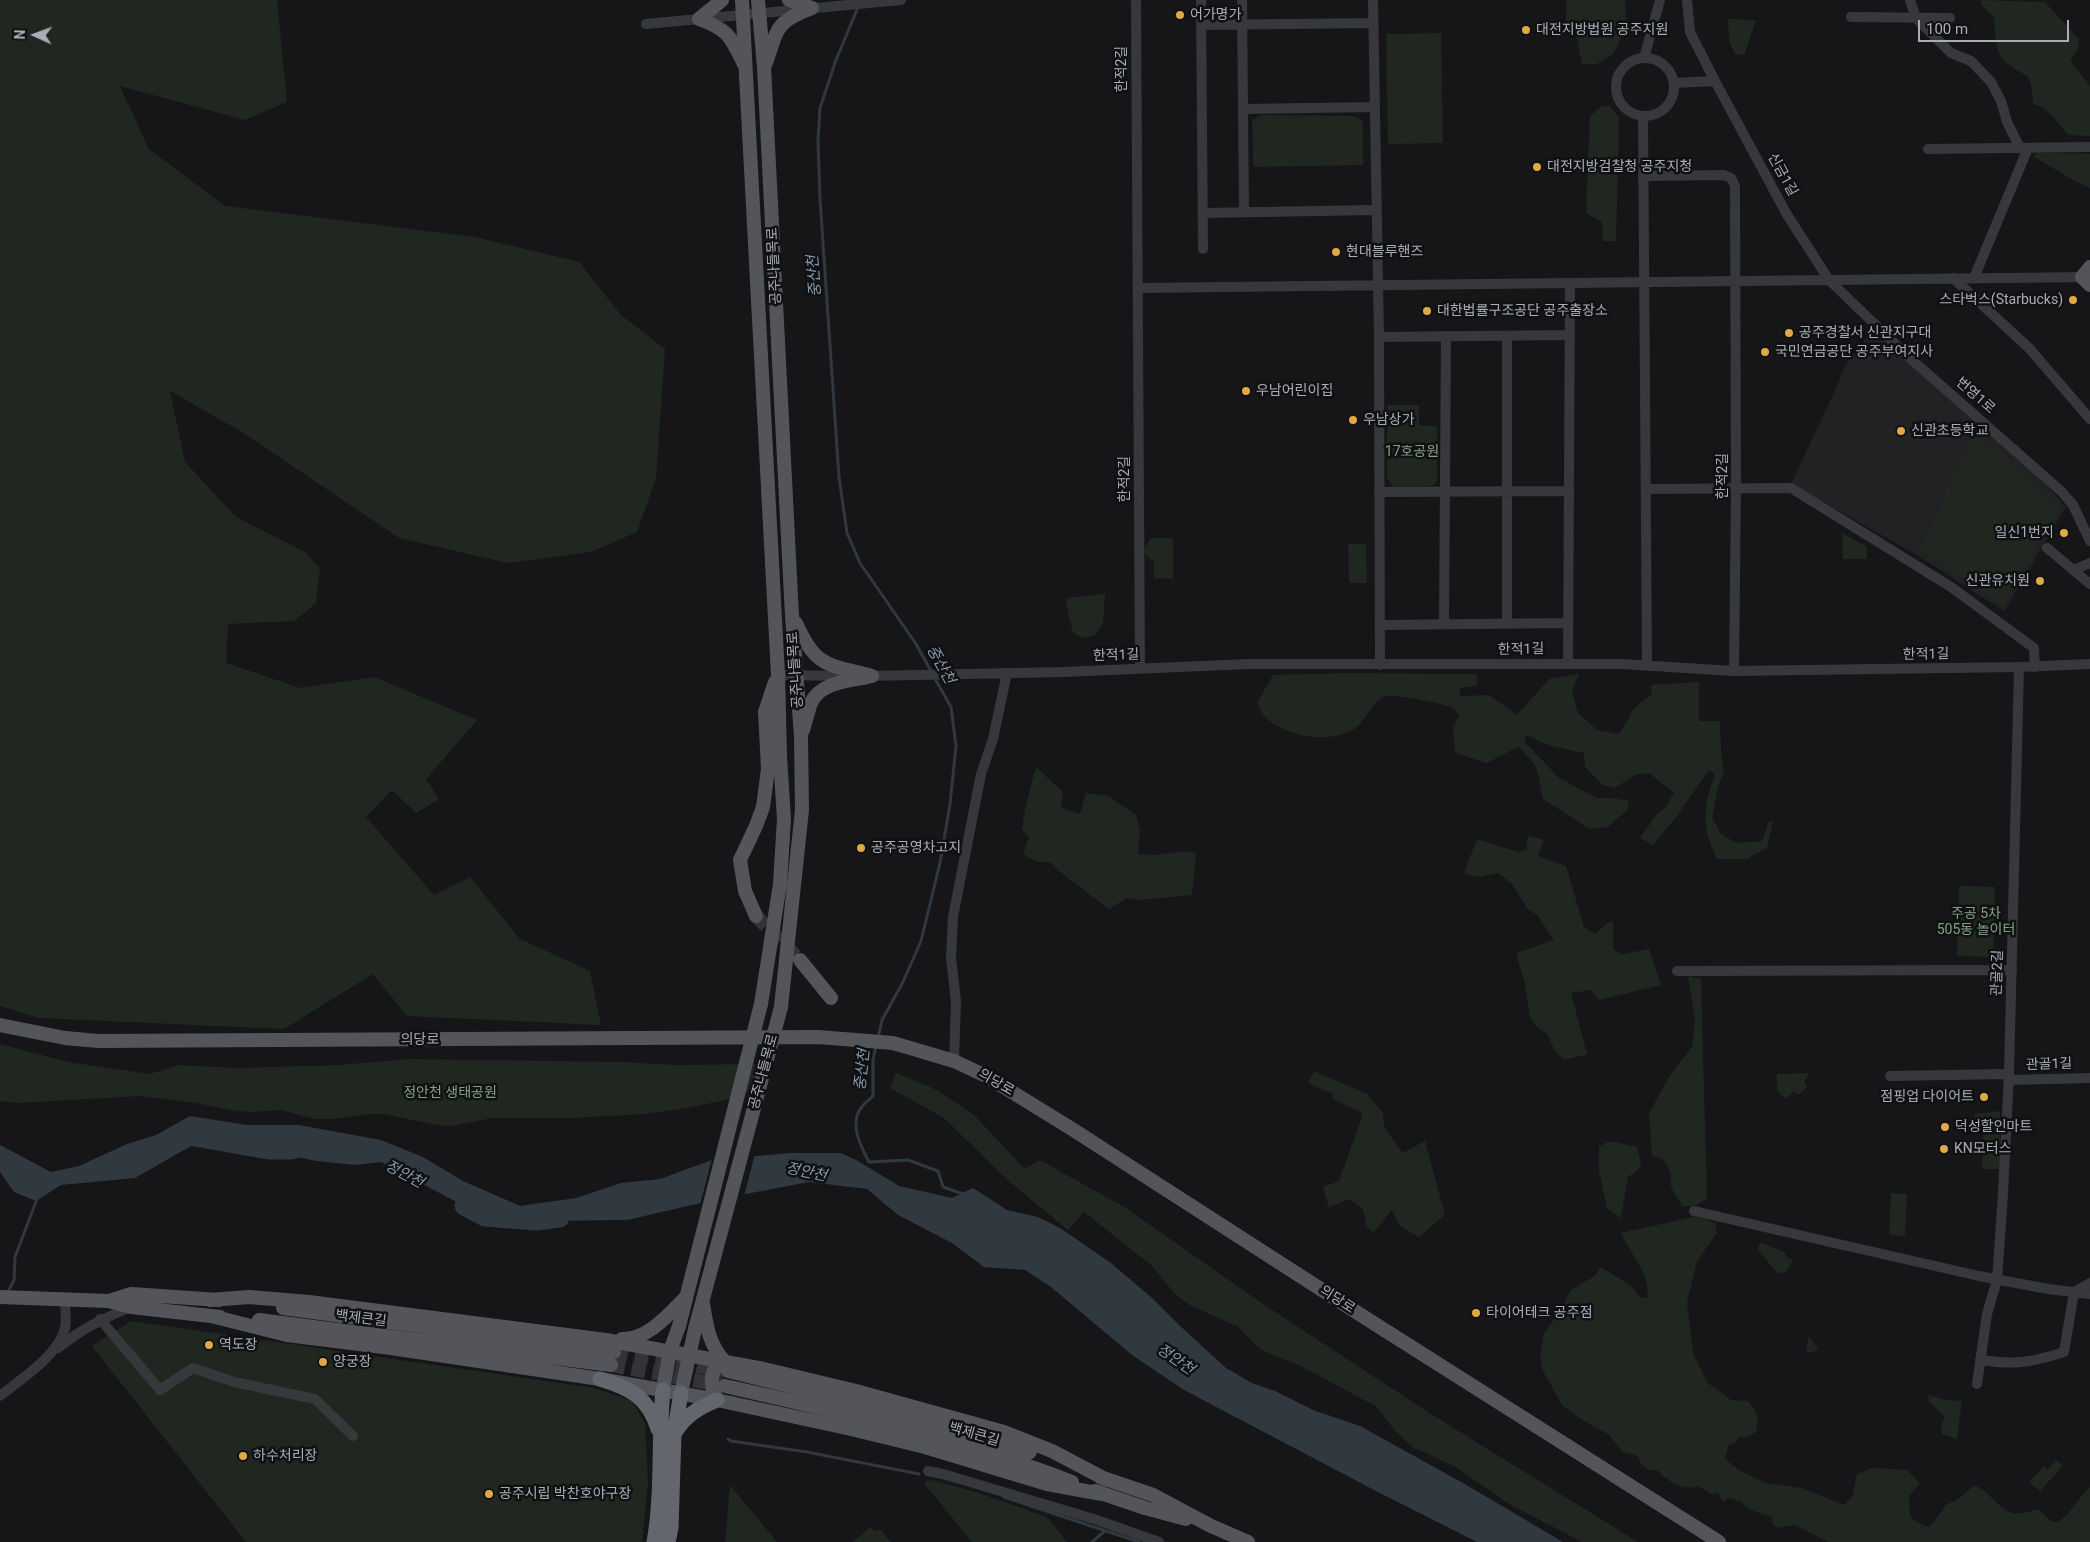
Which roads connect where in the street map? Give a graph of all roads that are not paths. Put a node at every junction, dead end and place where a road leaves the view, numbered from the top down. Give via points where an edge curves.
1 (722, 0) edge
2 (788, 0) edge
3 (1136, 0) edge
4 (1201, 0) edge
5 (1242, 0) edge
6 (1373, 0) edge
7 (1660, 0) edge
8 (1687, 0) edge
9 (1910, 0) edge
10 (897, 1) edge
11 (759, 6) edge
12 (743, 7) edge
13 (816, 7) junction
14 (1851, 17) dead end
15 (1916, 18) junction
16 (1950, 18) dead end
17 (699, 19) junction
18 (1374, 22) junction
19 (646, 24) dead end
20 (1243, 25) junction
21 (1201, 26) junction
22 (1644, 58) junction
23 (764, 67) junction
24 (746, 68) junction
25 (1715, 81) junction
26 (1674, 83) junction
27 (1375, 107) junction
28 (1243, 109) junction
29 (1643, 117) junction
30 (2024, 148) junction
31 (2090, 148) edge
32 (1928, 149) dead end
33 (1644, 176) junction
34 (1376, 210) junction
35 (1244, 212) junction
36 (1203, 213) junction
37 (1203, 249) dead end
38 (2088, 277) edge
39 (1954, 278) junction
40 (1974, 278) junction
41 (1829, 280) junction
42 (1736, 281) junction
43 (1644, 282) junction
44 (1570, 283) junction
45 (1377, 284) junction
46 (1138, 288) junction
47 (1570, 335) junction
48 (1446, 336) junction
49 (1507, 336) junction
50 (1379, 337) junction
51 (2090, 419) edge
52 (1736, 488) junction
53 (1646, 489) junction
54 (1569, 491) junction
55 (1379, 492) junction
56 (1445, 492) junction
57 (1507, 492) junction
58 (2090, 541) edge
59 (2047, 548) dead end
60 (2090, 563) edge
61 (2073, 570) junction
62 (2090, 584) edge
63 (792, 616) junction
64 (1568, 623) junction
65 (1444, 624) junction
66 (1507, 624) junction
67 (1380, 625) junction
68 (1568, 663) junction
69 (2090, 664) edge
70 (1380, 665) junction
71 (1648, 666) junction
72 (2019, 667) junction
73 (2035, 667) junction
74 (1140, 669) junction
75 (1734, 671) junction
76 (1007, 673) junction
77 (778, 675) junction
78 (796, 675) junction
79 (872, 676) junction
80 (802, 736) junction
81 (756, 916) tunnel mouth
82 (800, 960) tunnel mouth
83 (2012, 970) junction
84 (1678, 971) dead end
85 (831, 998) dead end
86 (0, 1025) edge
87 (954, 1061) junction
88 (1890, 1076) dead end
89 (2009, 1077) junction
90 (2090, 1078) edge
91 (1694, 1211) dead end
92 (1997, 1280) junction
93 (2090, 1283) edge
94 (2074, 1292) junction
95 (2090, 1294) edge
96 (0, 1297) edge
97 (686, 1297) junction
98 (66, 1300) junction
99 (210, 1300) junction
100 (108, 1301) junction
101 (131, 1307) junction
102 (211, 1316) junction
103 (100, 1319) junction
104 (701, 1330) junction
105 (606, 1340) junction
106 (670, 1351) junction
107 (51, 1353) junction
108 (689, 1354) junction
109 (1980, 1360) junction
110 (726, 1366) junction
111 (600, 1379) junction
112 (1977, 1384) dead end
113 (725, 1386) tunnel mouth
114 (663, 1390) junction
115 (681, 1393) junction
116 (0, 1396) edge
117 (717, 1400) junction
118 (667, 1434) junction
119 (353, 1436) dead end
120 (928, 1471) dead end
121 (1102, 1494) junction
122 (1211, 1526) junction
123 (654, 1542) edge
124 (668, 1542) edge
125 (1159, 1542) edge
126 (1248, 1542) edge
127 (1719, 1542) edge

1 - 17 main road
2 - 13 main road
3 - 46 street, 한적2길
4 - 21 street
5 - 20 street
6 - 18 street
7 - 22 street
8 - 25 street, 신금1길 via 1690,32
9 - 15 street
10 - 13 street
11 - 12 street
11 - 13 street
11 - 23 main road, 공주나들목로
12 - 17 street
12 - 24 main road, 공주나들목로
13 - 23 main road via 785,20
14 - 15 street
15 - 16 street
15 - 30 street via 1951,53 1971,61 1991,82 2007,122
17 - 19 street
17 - 24 main road via 726,32
18 - 20 street
18 - 27 street
20 - 21 street
20 - 28 street
21 - 36 street
22 - 26 street via 1662,64 1669,70
22 - 29 street via 1628,64 1616,87 1621,104 1634,115
23 - 63 main road, 공주나들목로
24 - 77 main road, 공주나들목로
25 - 26 street
25 - 41 street, 신금1길 via 1786,212
26 - 29 street via 1673,98 1668,106 1661,112
27 - 28 street
27 - 34 street
28 - 35 street
29 - 33 street
30 - 31 street
30 - 32 street
30 - 40 street
33 - 42 street, 한적2길 via 1724,175 1732,178 1735,186
33 - 43 street
34 - 35 street
34 - 45 street
35 - 36 street
36 - 37 street
38 - 40 street
39 - 40 street
39 - 41 street
39 - 51 street via 2029,348
41 - 42 street
41 - 58 street, 번영1로 via 1911,359 2062,492 2073,504
42 - 43 street
42 - 52 street, 한적2길
43 - 44 street
43 - 53 street
44 - 45 street
44 - 47 street
45 - 46 street
45 - 50 street
46 - 74 street, 한적2길
47 - 49 street
47 - 54 street
48 - 49 street
48 - 50 street
48 - 56 street
49 - 57 street
50 - 55 street
52 - 53 street
52 - 73 street via 1791,488 1852,524 1951,587 2034,648
52 - 75 street, 한적2길
53 - 71 street
54 - 57 street
54 - 64 street
55 - 56 street
55 - 67 street
56 - 57 street
56 - 65 street
57 - 66 street
59 - 61 street
60 - 61 street
61 - 62 street
63 - 78 main road, 공주나들목로
63 - 79 main road via 817,659
64 - 66 street
64 - 68 street
65 - 66 street
65 - 67 street
67 - 70 street
68 - 70 street, 한적1길
68 - 71 street, 한적1길
69 - 73 street, 한적1길
70 - 74 street, 한적1길 via 1248,664
71 - 75 street, 한적1길
72 - 73 street, 한적1길
72 - 75 street, 한적1길
72 - 83 street, 관골2길
74 - 76 street, 한적1길
76 - 79 street, 한적1길
76 - 87 street via 993,739 981,774 954,917 950,958 956,1001
77 - 78 street, 한적1길
77 - 81 main road via 765,712 768,769 763,808 740,860 744,891
77 - 97 main road, 공주나들목로, bridge via 784,819 780,884 761,1004
78 - 79 street, 한적1길
78 - 80 main road, 공주나들목로
79 - 80 main road via 820,692 811,702
80 - 104 main road, 공주나들목로, bridge via 802,810 781,1007 703,1304
82 - 85 main road
83 - 84 street
83 - 89 street, 관골2길
86 - 87 main road, 의당로 via 98,1041 842,1038 893,1043
87 - 127 main road, 의당로 via 986,1076 1072,1129
88 - 89 street, 관골1길
89 - 90 street, 관골1길
89 - 92 street, 관골2길
91 - 92 street
92 - 94 street
92 - 109 street, 관골2길 via 1987,1314
93 - 94 street
94 - 95 street
94 - 109 street via 2064,1352 2031,1362 2007,1364
96 - 98 main road, 백제큰길
97 - 105 main road via 662,1323 634,1339
97 - 106 main road, 공주나들목로, bridge
98 - 100 main road, 백제큰길
98 - 107 street via 66,1327
99 - 100 main road, 백제큰길 via 132,1294
99 - 102 main road, 백제큰길 via 248,1303 613,1359
99 - 105 main road via 249,1297 309,1302
100 - 101 main road, 백제큰길
101 - 102 main road, 백제큰길
101 - 103 street
102 - 111 main road via 286,1335
103 - 107 street
103 - 119 street via 160,1390 193,1368 234,1382 315,1399
104 - 108 main road, 공주나들목로
104 - 110 main road
105 - 106 main road, 백제큰길
105 - 111 main road via 619,1345 622,1357 617,1374
106 - 108 main road, 백제큰길
106 - 114 main road, 공주나들목로
107 - 116 street
108 - 110 main road, 백제큰길
108 - 115 main road, 공주나들목로
109 - 112 street, 관골2길
110 - 117 main road via 717,1365 712,1374 712,1389
110 - 122 main road, 백제큰길 via 1022,1449 1153,1495
111 - 114 main road
111 - 118 highway via 639,1395
113 - 121 main road, 백제큰길 via 951,1443
114 - 115 main road
114 - 118 highway
115 - 117 main road
115 - 118 highway
117 - 118 highway via 695,1410
117 - 121 main road via 851,1428 934,1449 1047,1484
118 - 123 highway
118 - 124 highway via 671,1528
120 - 125 street via 1094,1519
121 - 122 main road, 백제큰길
122 - 126 main road, 백제큰길

